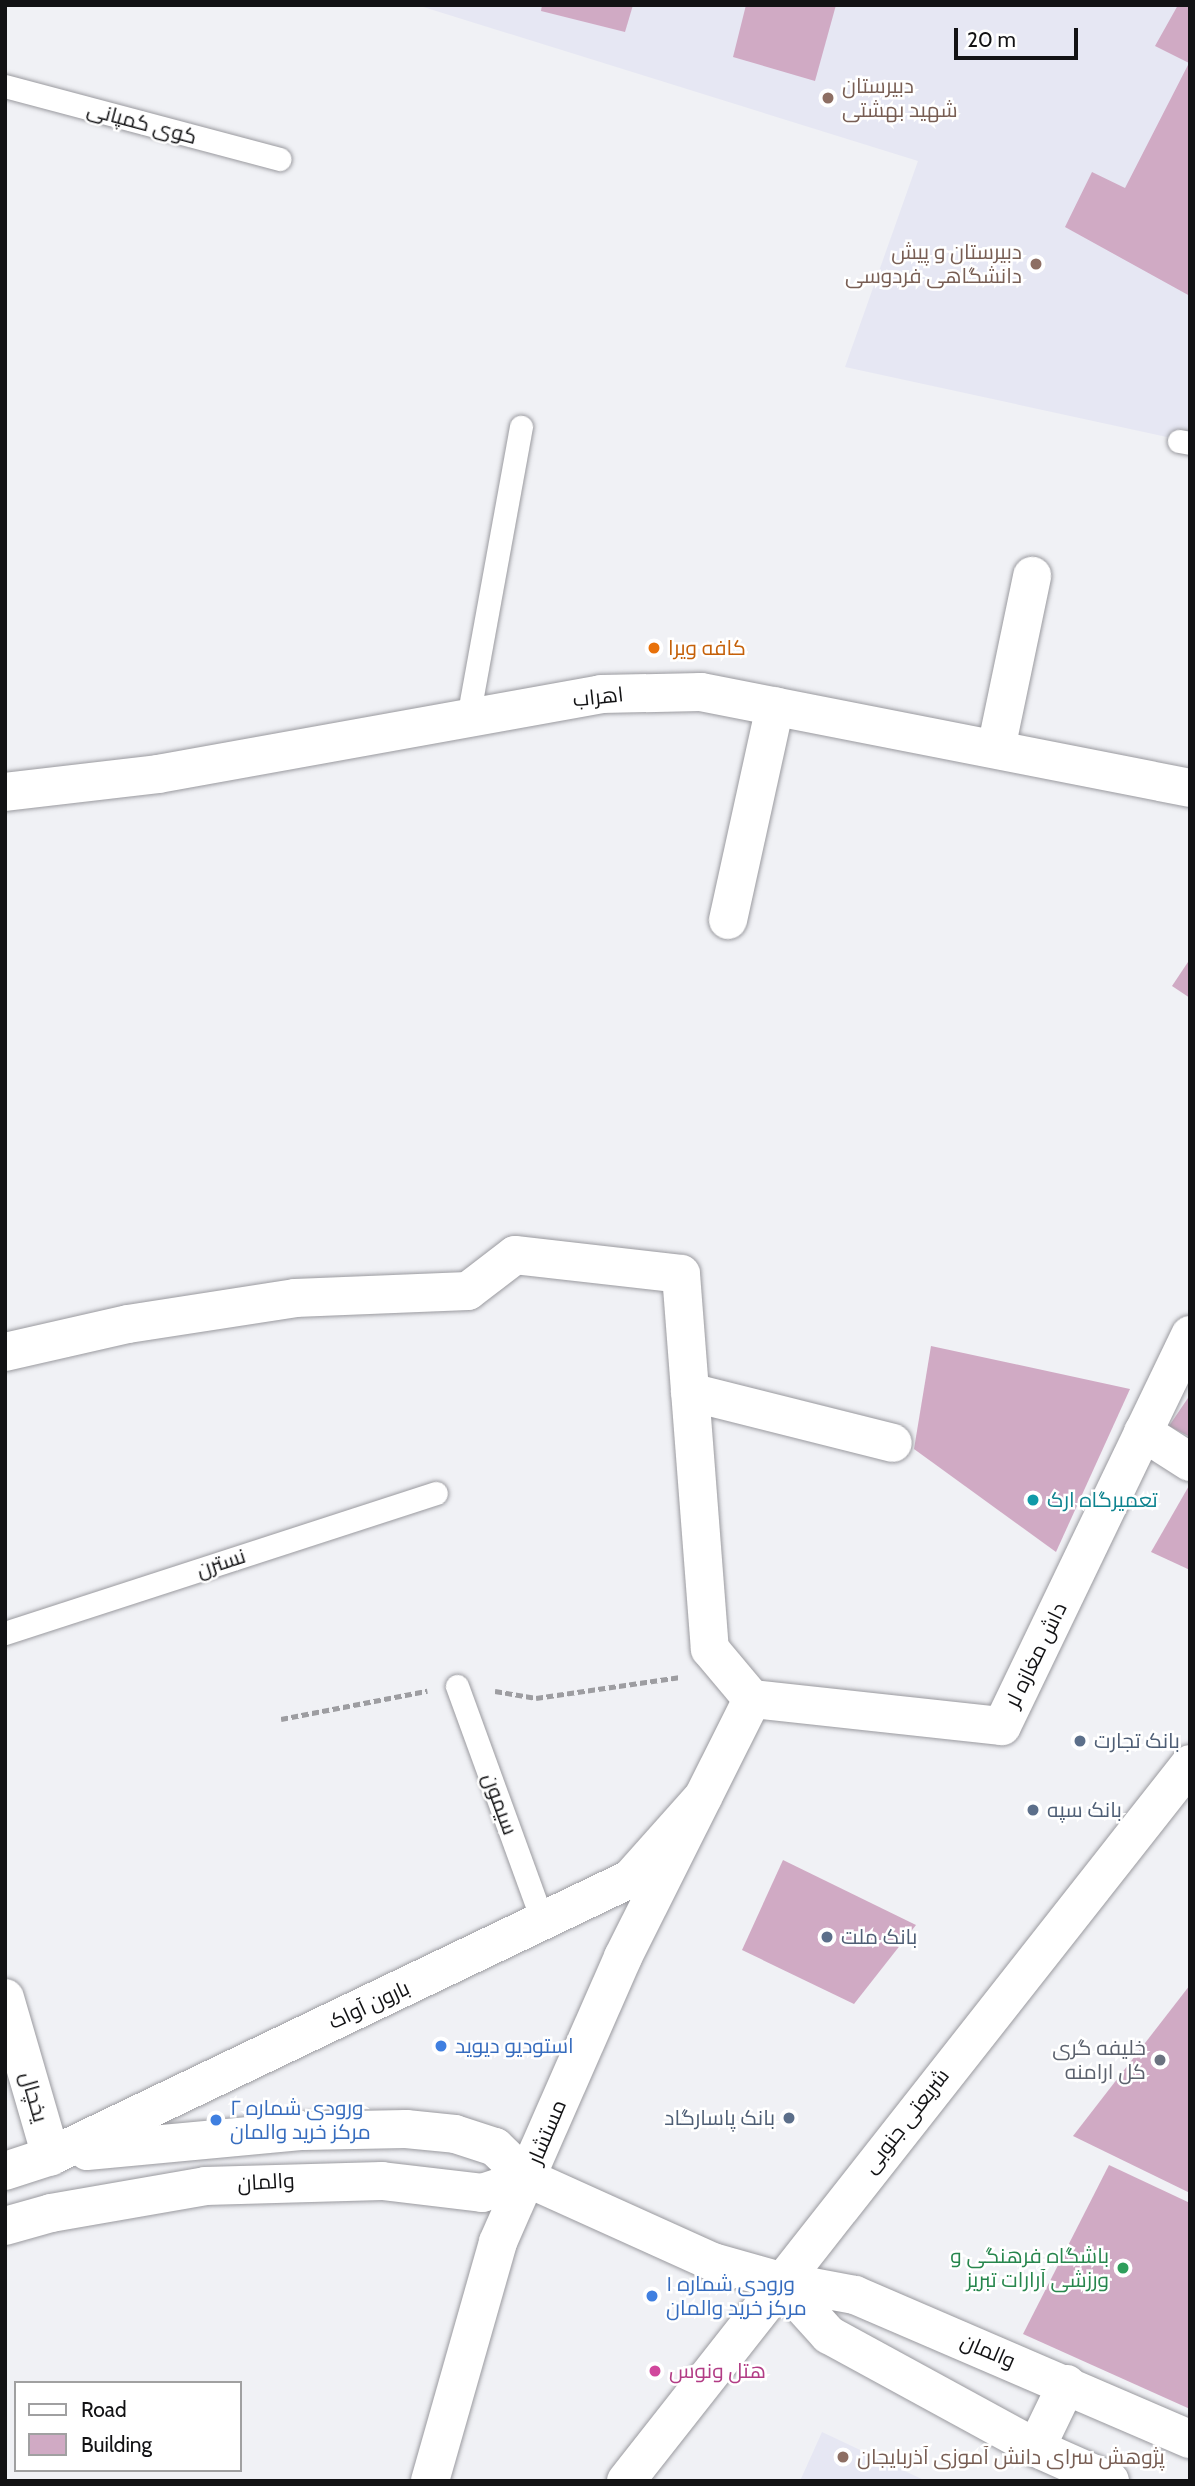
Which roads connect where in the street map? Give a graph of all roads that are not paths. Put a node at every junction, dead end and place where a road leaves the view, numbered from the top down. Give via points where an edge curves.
1 (5, 86) edge
2 (279, 159) dead end
3 (521, 427) dead end
4 (1032, 576) dead end
5 (775, 706) junction
6 (468, 718) junction
7 (996, 750) junction
8 (1190, 788) edge
9 (5, 792) edge
10 (728, 920) dead end
11 (1190, 1335) edge
12 (5, 1352) edge
13 (690, 1392) junction
14 (1143, 1432) junction
15 (893, 1443) dead end
16 (1190, 1461) edge
17 (436, 1493) dead end
18 (5, 1633) edge
19 (457, 1686) road end
20 (752, 1699) junction
21 (1190, 1764) edge
22 (703, 1797) junction
23 (543, 1922) junction
24 (5, 1998) edge
25 (51, 2156) junction
26 (5, 2171) edge
27 (527, 2178) junction
28 (5, 2226) edge
29 (780, 2281) junction
30 (1067, 2384) junction
31 (1190, 2439) edge
32 (1035, 2448) junction
33 (430, 2481) edge
34 (626, 2481) edge
35 (1111, 2481) edge

1 - 2 lane, کوی کمپانی
3 - 6 lane
4 - 7 street
5 - 6 street, اهراب via 701,692 601,694
5 - 7 street, اهراب
5 - 10 street
6 - 9 street, اهراب via 158,774
7 - 8 street, اهراب
11 - 14 street, داش مغازه لر
12 - 13 street via 128,1324 295,1298 468,1292 515,1255 681,1274
13 - 15 street
13 - 20 street via 710,1648
14 - 16 street
14 - 20 street, داش مغازه لر via 1002,1726
17 - 18 lane, نسترن
19 - 23 lane, سیمون
20 - 22 street
21 - 29 street, شریعتی جنوبی
22 - 23 street, بارون آواک via 630,1879
22 - 27 street, مستشار via 623,1956
23 - 25 street, بارون آواک
24 - 25 street, یخچال
25 - 26 street, بارون آواک
25 - 27 street, والمان via 179,2140 406,2129 455,2134 495,2147
27 - 28 street, والمان via 482,2193 382,2181 205,2186 51,2213
27 - 29 street, والمان via 713,2262
27 - 33 street, مستشار via 498,2242
29 - 30 street, والمان via 855,2295
29 - 32 street via 829,2335
29 - 34 street, شریعتی جنوبی
30 - 31 street, والمان
30 - 32 street
32 - 35 street

